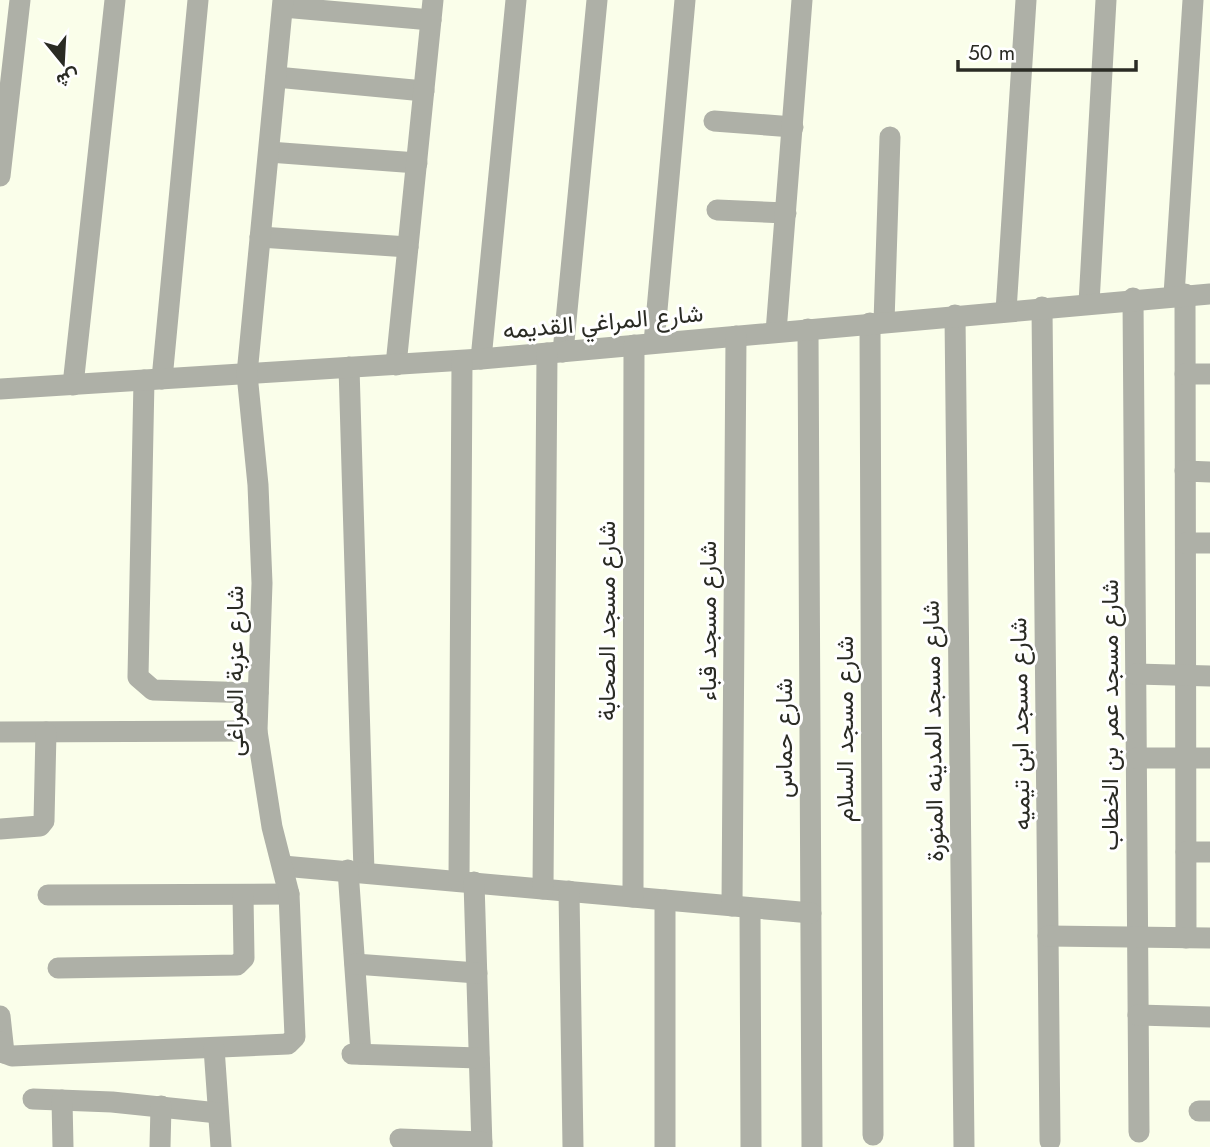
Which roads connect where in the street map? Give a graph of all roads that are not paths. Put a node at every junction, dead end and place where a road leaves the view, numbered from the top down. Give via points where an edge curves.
1 (20, 0) edge
2 (114, 0) edge
3 (198, 0) edge
4 (516, 0) edge
5 (597, 0) edge
6 (685, 0) edge
7 (802, 0) edge
8 (1026, 0) edge
9 (1106, 0) edge
10 (1194, 0) edge
11 (283, 4) edge
12 (432, 10) edge
13 (276, 77) junction
14 (424, 91) junction
15 (714, 121) dead end
16 (793, 127) junction
17 (890, 137) dead end
18 (269, 152) junction
19 (417, 163) junction
20 (0, 176) edge
21 (717, 210) dead end
22 (786, 214) junction
23 (260, 237) junction
24 (408, 247) junction
25 (1210, 294) edge
26 (1180, 295) junction
27 (1133, 299) junction
28 (1089, 303) junction
29 (1042, 307) junction
30 (1006, 311) junction
31 (955, 315) junction
32 (877, 323) junction
33 (808, 329) junction
34 (776, 332) junction
35 (736, 336) junction
36 (644, 344) junction
37 (555, 352) junction
38 (471, 360) junction
39 (396, 365) junction
40 (349, 368) junction
41 (247, 374) junction
42 (1185, 374) junction
43 (1210, 374) edge
44 (153, 380) junction
45 (74, 384) junction
46 (0, 389) edge
47 (1185, 471) junction
48 (1210, 472) edge
49 (1185, 543) junction
50 (1210, 543) edge
51 (1136, 674) junction
52 (1185, 675) junction
53 (1210, 676) edge
54 (258, 693) junction
55 (257, 731) junction
56 (0, 732) edge
57 (46, 732) junction
58 (1137, 758) junction
59 (1185, 758) junction
60 (1210, 758) edge
61 (0, 829) edge
62 (1185, 852) junction
63 (1210, 852) edge
64 (284, 866) junction
65 (356, 871) junction
66 (466, 881) junction
67 (543, 889) junction
68 (569, 891) junction
69 (289, 894) junction
70 (48, 895) dead end
71 (243, 895) junction
72 (633, 897) junction
73 (665, 900) junction
74 (741, 907) junction
75 (811, 913) junction
76 (1048, 936) junction
77 (1138, 937) junction
78 (1186, 938) junction
79 (1210, 938) edge
80 (355, 964) junction
81 (58, 968) dead end
82 (477, 973) junction
83 (1138, 1015) junction
84 (0, 1016) edge
85 (1210, 1017) edge
86 (2, 1047) edge
87 (214, 1048) junction
88 (479, 1058) junction
89 (33, 1100) dead end
90 (62, 1100) junction
91 (161, 1106) junction
92 (218, 1113) junction
93 (1139, 1132) dead end
94 (873, 1135) dead end
95 (400, 1139) dead end
96 (1050, 1141) dead end
97 (482, 1144) edge
98 (63, 1147) edge
99 (160, 1147) edge
100 (221, 1147) edge
101 (573, 1147) edge
102 (664, 1147) edge
103 (751, 1147) edge
104 (813, 1147) edge
105 (964, 1147) edge

1 - 20 street
2 - 45 street
3 - 44 street
4 - 38 street
5 - 37 street
6 - 36 street, شارع مسجد الصحابة
7 - 16 street
8 - 30 street
9 - 28 street
10 - 26 street
11 - 12 street
11 - 13 street, شارع عزبة المراغى
12 - 14 street
13 - 14 street
13 - 18 street, شارع عزبة المراغى
14 - 19 street
15 - 16 street
16 - 22 street
17 - 32 street, شارع مسجد السلام
18 - 19 street
18 - 23 street, شارع عزبة المراغى
19 - 24 street
21 - 22 street
22 - 34 street
23 - 24 street
23 - 41 street, شارع عزبة المراغى
24 - 39 street
25 - 26 street, شارع المراغي القديمه
26 - 27 street, شارع المراغي القديمه
26 - 42 street
27 - 28 street, شارع المراغي القديمه
27 - 51 street, شارع مسجد عمر بن الخطاب
28 - 29 street, شارع المراغي القديمه
29 - 30 street, شارع المراغي القديمه
29 - 76 street, شارع مسجد ابن تيميه
30 - 31 street, شارع المراغي القديمه
31 - 32 street, شارع المراغي القديمه
31 - 105 street, شارع مسجد المدينه المنورة
32 - 33 street, شارع المراغي القديمه
32 - 94 street, شارع مسجد السلام
33 - 34 street, شارع المراغي القديمه
33 - 75 street, شارع حماس
34 - 35 street, شارع المراغي القديمه
35 - 36 street, شارع المراغي القديمه
35 - 74 street, شارع مسجد قباء
36 - 37 street, شارع المراغي القديمه
36 - 72 street, شارع مسجد الصحابة
37 - 38 street, شارع المراغي القديمه
37 - 67 street
38 - 39 street, شارع المراغي القديمه
38 - 66 street
39 - 40 street, شارع المراغي القديمه
40 - 41 street, شارع المراغي القديمه
40 - 65 street
41 - 44 street, شارع المراغي القديمه
41 - 54 street, شارع عزبة المراغى via 261,571
42 - 43 street
42 - 47 street
44 - 45 street, شارع المراغي القديمه
44 - 54 street via 138,677 153,690
45 - 46 street, شارع المراغي القديمه
47 - 48 street
47 - 49 street
49 - 50 street
49 - 52 street
51 - 52 street
51 - 58 street, شارع مسجد عمر بن الخطاب
52 - 53 street
52 - 59 street
54 - 55 street, شارع عزبة المراغى
55 - 57 street
55 - 64 street, شارع عزبة المراغى via 272,827
56 - 57 street
57 - 61 street via 44,821 38,827
58 - 59 street
58 - 77 street, شارع مسجد عمر بن الخطاب
59 - 60 street
59 - 62 street
62 - 63 street
62 - 78 street
64 - 65 street
64 - 69 street, شارع عزبة المراغى
65 - 66 street
65 - 80 street
66 - 67 street
66 - 82 street
67 - 68 street
68 - 72 street
68 - 101 street
69 - 71 street
69 - 87 street, شارع عزبة المراغى via 296,1037 288,1044
70 - 71 street
71 - 81 street via 244,958 237,965
72 - 73 street
73 - 74 street
73 - 102 street
74 - 75 street
74 - 103 street, شارع مسجد قباء
75 - 104 street, شارع حماس
76 - 77 street
76 - 96 street, شارع مسجد ابن تيميه
77 - 78 street
77 - 83 street, شارع مسجد عمر بن الخطاب
78 - 79 street
80 - 82 street
80 - 88 street via 357,1054
82 - 88 street
83 - 85 street
83 - 93 street, شارع مسجد عمر بن الخطاب
84 - 86 street
86 - 87 street via 12,1056
87 - 92 street
88 - 97 street
89 - 90 street
90 - 91 street
90 - 98 street
91 - 92 street
91 - 99 street
92 - 100 street
95 - 97 street

